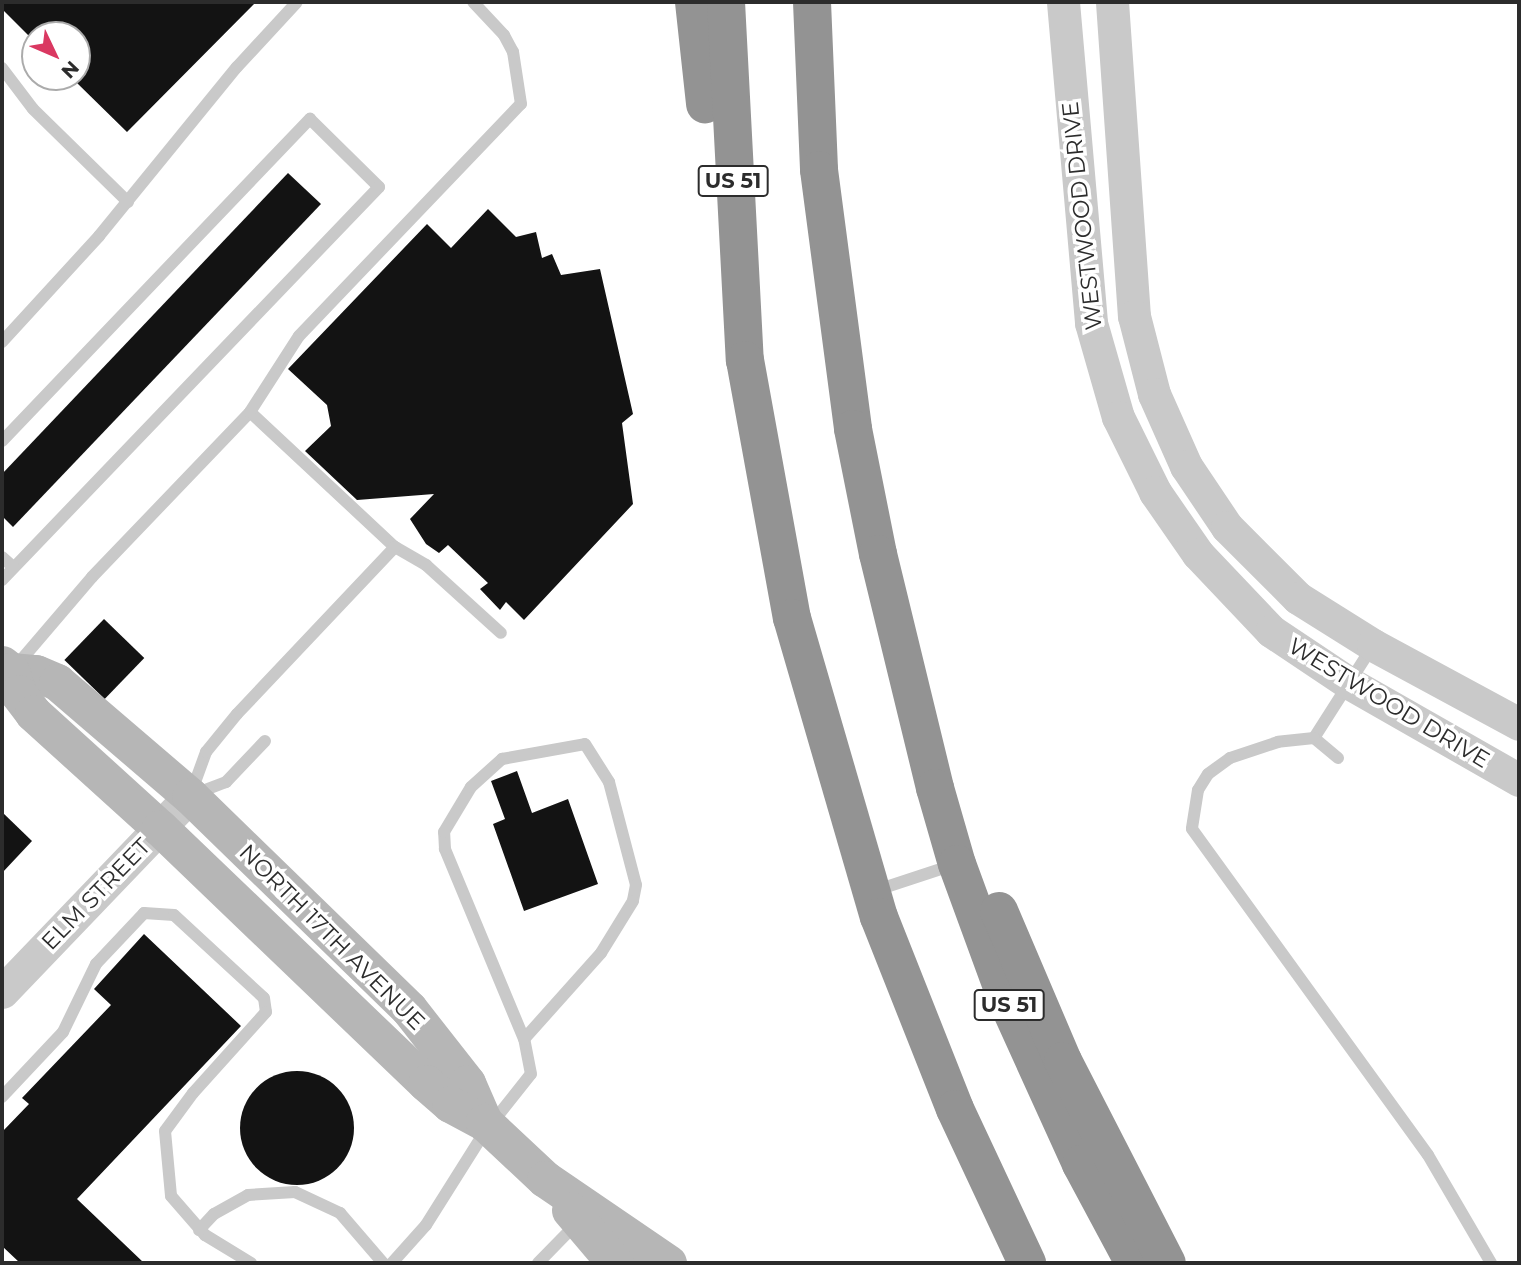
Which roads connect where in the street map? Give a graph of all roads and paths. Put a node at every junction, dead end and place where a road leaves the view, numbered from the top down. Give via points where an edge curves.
1 (297, 2) edge
2 (474, 2) edge
3 (694, 2) edge
4 (726, 2) edge
5 (812, 2) edge
6 (832, 2) edge
7 (1063, 2) edge
8 (1112, 2) edge
9 (2, 68) edge
10 (128, 202) junction
11 (834, 289) junction
12 (2, 342) edge
13 (745, 360) junction
14 (250, 412) junction
15 (2, 441) edge
16 (395, 547) junction
17 (2, 557) edge
18 (13, 567) junction
19 (2, 580) edge
20 (501, 633) dead end
21 (1373, 645) junction
22 (6, 668) edge
23 (1349, 683) junction
24 (1519, 724) edge
25 (922, 733) junction
26 (1314, 738) junction
27 (265, 741) dead end
28 (1338, 758) dead end
29 (1519, 780) edge
30 (190, 796) junction
31 (160, 828) junction
32 (957, 864) junction
33 (870, 892) junction
34 (2, 992) edge
35 (524, 1039) junction
36 (2, 1097) edge
37 (487, 1125) junction
38 (545, 1179) junction
39 (579, 1221) junction
40 (199, 1230) junction
41 (251, 1263) edge
42 (383, 1263) edge
43 (392, 1263) edge
44 (538, 1263) edge
45 (615, 1263) edge
46 (668, 1263) edge
47 (1027, 1263) edge
48 (1134, 1263) edge
49 (1167, 1263) edge
50 (1491, 1263) edge

1 - 10 lane via 237,67
2 - 14 lane via 513,52 521,104 299,336
3 - 13 highway via 722,272
4 - 13 highway, US 51
5 - 11 highway, US 51 via 819,170
6 - 11 highway
7 - 23 street, WESTWOOD DRIVE via 1088,303 1102,369 1123,429 1155,492 1213,573 1271,631
8 - 21 street, WESTWOOD DRIVE via 1134,316 1144,367 1165,424 1198,486 1243,544 1298,598
9 - 10 lane via 33,109
10 - 12 lane
11 - 25 highway, US 51 via 860,468
13 - 33 highway, US 51 via 792,618
14 - 16 lane
14 - 22 lane
15 - 18 lane via 310,119 379,187
16 - 20 lane via 426,565
16 - 30 lane via 237,714 206,752
17 - 18 lane
18 - 19 lane
21 - 23 lane
21 - 24 street, WESTWOOD DRIVE
22 - 30 main road, NORTH 17TH AVENUE via 57,682
22 - 31 main road, NORTH 17TH AVENUE via 27,707
23 - 26 lane
23 - 29 street, WESTWOOD DRIVE
25 - 32 highway, US 51
25 - 49 highway via 1063,1061
26 - 28 lane
26 - 50 lane via 1269,745 1222,762 1198,790 1192,829 1433,1162
27 - 30 lane via 226,782
30 - 31 street, ELM STREET
30 - 37 main road, NORTH 17TH AVENUE via 409,1009 467,1083
31 - 34 street, ELM STREET
31 - 37 main road, NORTH 17TH AVENUE via 417,1076 450,1104
32 - 33 lane
32 - 48 highway, US 51 via 1044,1085
33 - 47 highway, US 51 via 932,1055
35 - 35 lane via 444,849 444,832 471,787 502,759 585,744 609,782 636,884 633,901 601,953
35 - 37 lane via 531,1066 529,1080
36 - 40 lane via 63,1032 96,964 144,914 174,915 264,998 266,1012 165,1131 171,1196
37 - 38 main road, NORTH 17TH AVENUE
37 - 43 lane via 426,1225
38 - 39 main road, NORTH 17TH AVENUE
38 - 46 main road, NORTH 17TH AVENUE
39 - 44 lane
39 - 45 main road, NORTH 17TH AVENUE
40 - 41 lane
40 - 42 lane via 214,1214 248,1195 295,1192 340,1213

